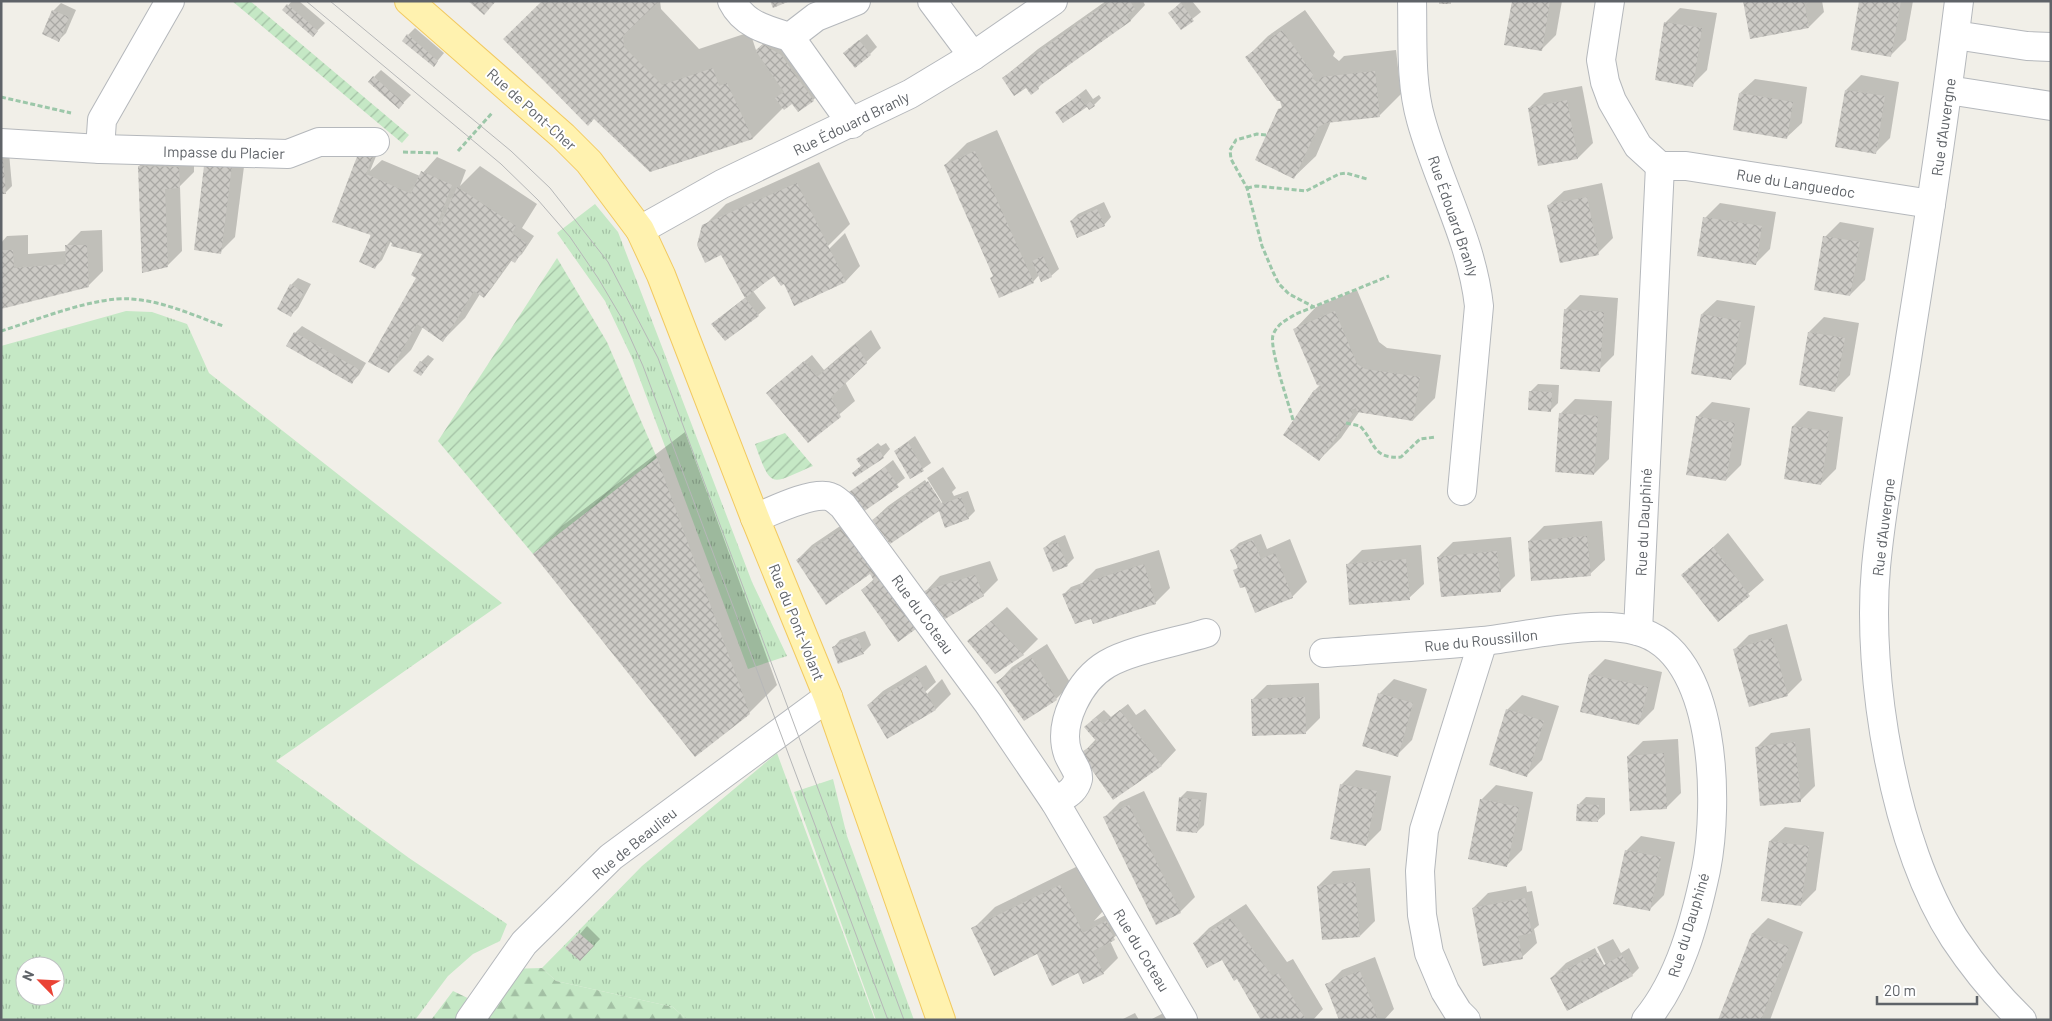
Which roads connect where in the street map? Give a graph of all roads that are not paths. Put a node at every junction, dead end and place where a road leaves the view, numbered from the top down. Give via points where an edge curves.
1 (170, 1) edge
2 (409, 1) edge
3 (732, 1) edge
4 (856, 1) edge
5 (932, 1) edge
6 (1053, 1) edge
7 (1412, 1) edge
8 (1610, 1) edge
9 (1959, 1) edge
10 (1955, 34) junction
11 (790, 37) junction
12 (2051, 47) edge
13 (973, 56) junction
14 (1948, 90) junction
15 (2051, 106) edge
16 (852, 124) junction
17 (375, 142) dead end
18 (1, 143) edge
19 (100, 149) junction
20 (1660, 166) junction
21 (1931, 204) junction
22 (640, 230) junction
23 (1462, 491) dead end
24 (755, 518) junction
25 (1638, 631) junction
26 (1206, 634) dead end
27 (1482, 641) junction
28 (1324, 653) dead end
29 (828, 697) junction
30 (1055, 802) junction
31 (470, 1020) edge
32 (941, 1020) edge
33 (1183, 1020) edge
34 (1466, 1020) edge
35 (1646, 1020) edge
36 (2022, 1020) edge

1 - 19 street via 102,120
2 - 22 main road, Rue de Pont-Cher via 563,136 589,162
3 - 11 street via 743,17 753,24
4 - 11 street via 816,17
5 - 13 street
6 - 13 street, Rue Édouard Branly
7 - 23 street, Rue Édouard Branly via 1420,119 1476,278 1479,306
8 - 20 street via 1601,60 1604,82 1638,146
9 - 10 street, Rue d'Auvergne
10 - 12 street
10 - 14 street, Rue d'Auvergne
11 - 16 street
13 - 16 street, Rue Édouard Branly
14 - 15 street
14 - 21 street, Rue d'Auvergne
16 - 22 street, Rue Édouard Branly via 715,188
17 - 19 street, Impasse du Placier via 319,142 288,154
18 - 19 street, Impasse du Placier
20 - 21 street, Rue du Languedoc via 1686,166
20 - 25 street, Rue du Dauphiné
21 - 36 street, Rue d'Auvergne via 1876,568 1880,703 1905,824 1935,902 1976,969
22 - 24 main road, Rue du Pont-Volant via 661,275
24 - 29 main road, Rue du Pont-Volant
24 - 30 street, Rue du Coteau via 814,497 826,496 843,506 988,703
25 - 27 street, Rue du Roussillon via 1605,626
25 - 35 street, Rue du Dauphiné via 1662,642 1680,660 1693,682 1708,744 1711,785 1711,828 1706,869 1692,921 1673,980
26 - 30 street via 1120,658 1093,676 1080,691 1066,726 1065,741 1078,775 1076,784 1074,790
27 - 28 street, Rue du Roussillon
27 - 34 street via 1424,830 1420,870 1422,914 1429,953 1445,991
29 - 31 street, Rue de Beaulieu via 611,857 524,943
29 - 32 main road, Rue du Pont-Volant
30 - 33 street, Rue du Coteau

